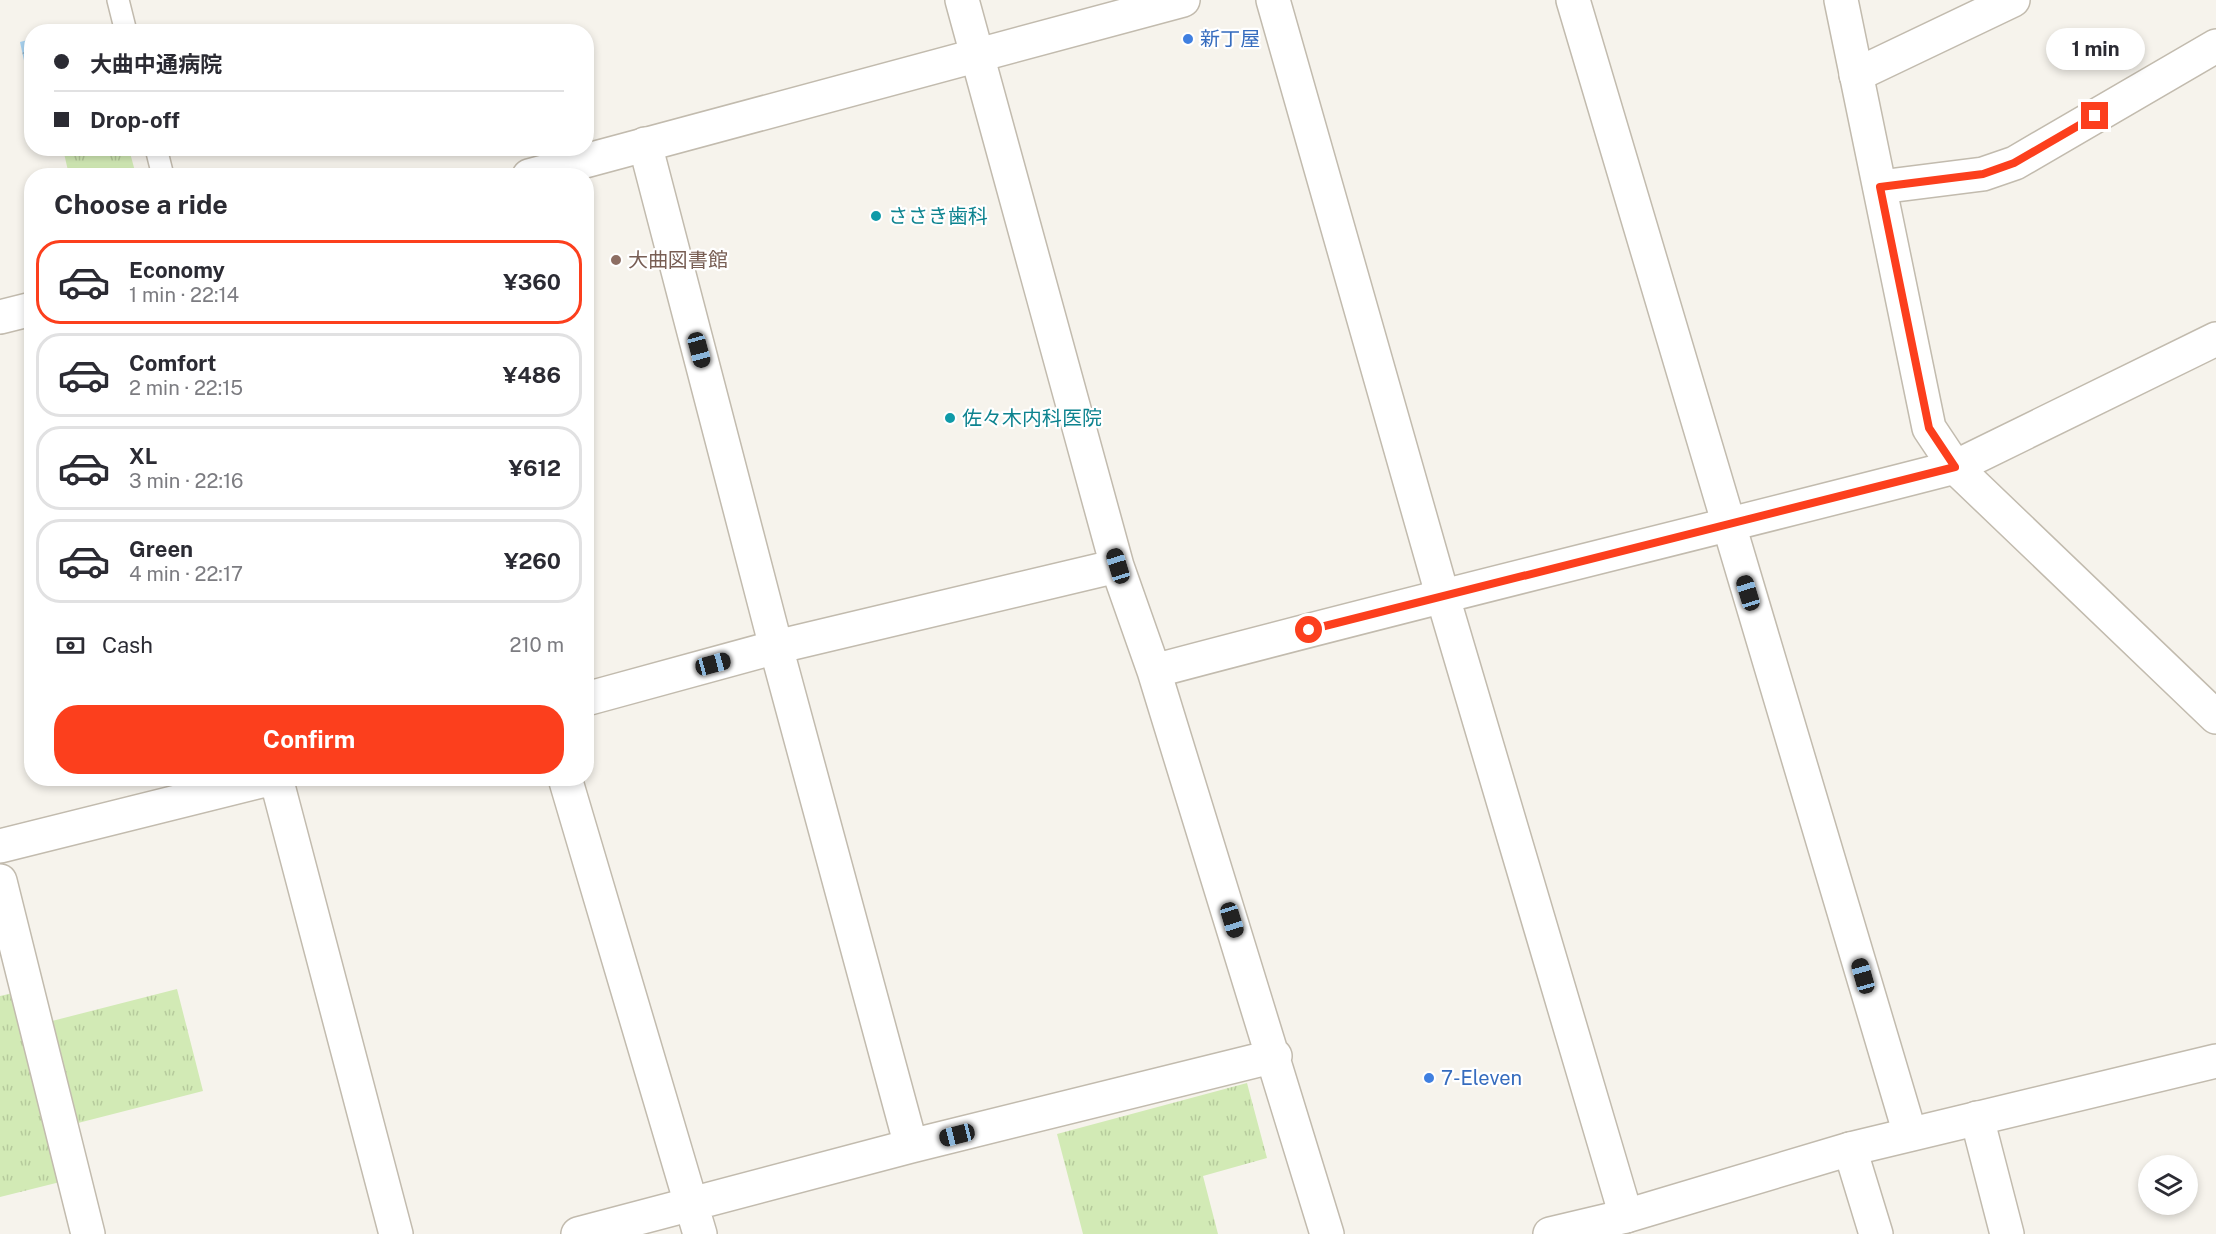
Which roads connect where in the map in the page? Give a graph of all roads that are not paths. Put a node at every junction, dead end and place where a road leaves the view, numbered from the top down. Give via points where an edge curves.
1 (118, 0) edge
2 (962, 0) edge
3 (1183, 0) edge
4 (1273, 0) edge
5 (1573, 0) edge
6 (1840, 0) edge
7 (2013, 0) edge
8 (124, 24) edge
9 (2216, 46) edge
10 (979, 55) junction
11 (1856, 75) junction
12 (645, 144) junction
13 (558, 168) edge
14 (1880, 187) junction
15 (24, 311) edge
16 (0, 317) edge
17 (2216, 339) edge
18 (1955, 467) junction
19 (1728, 525) junction
20 (1118, 566) junction
21 (1442, 594) junction
22 (776, 647) junction
23 (1154, 671) junction
24 (594, 697) edge
25 (2216, 717) edge
26 (242, 786) edge
27 (276, 786) edge
28 (567, 786) edge
29 (0, 846) edge
30 (0, 881) edge
31 (1275, 1056) junction
32 (2216, 1061) edge
33 (1977, 1118) junction
34 (1910, 1134) junction
35 (911, 1146) junction
36 (1850, 1149) junction
37 (696, 1219) edge
38 (1629, 1225) edge
39 (88, 1234) edge
40 (396, 1234) edge
41 (578, 1234) edge
42 (1327, 1234) edge
43 (1550, 1234) edge
44 (1876, 1234) edge
45 (2007, 1234) edge

1 - 8 lane
2 - 10 street
3 - 10 street
4 - 21 street
5 - 19 street
6 - 11 street
7 - 11 street
9 - 14 street via 2014,163 1983,174
10 - 12 street
10 - 20 street via 1076,424
11 - 14 street
12 - 13 street
12 - 22 street
14 - 18 street via 1929,428
15 - 16 street
17 - 18 street
18 - 19 street
18 - 25 street
19 - 21 street
19 - 34 street
20 - 22 street
20 - 23 street
21 - 23 street
21 - 38 street
22 - 24 street
22 - 35 street
23 - 31 street
26 - 29 street
27 - 40 street
28 - 37 street
30 - 39 street
31 - 35 street
31 - 42 street
32 - 33 street
33 - 34 street
33 - 45 street
34 - 36 street
35 - 37 street
36 - 38 street
36 - 44 street
37 - 41 street
38 - 43 street

